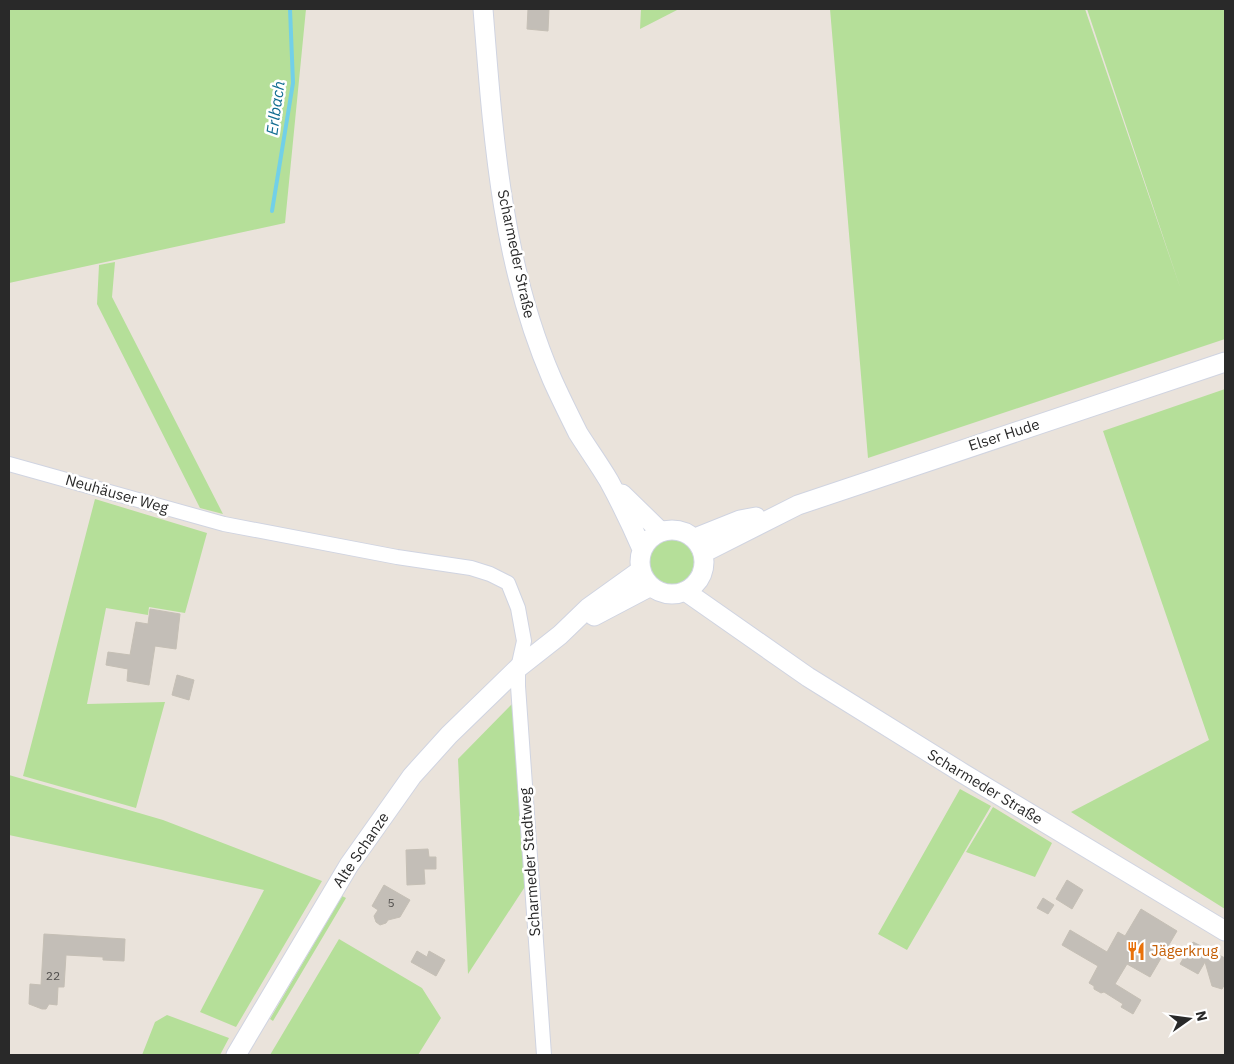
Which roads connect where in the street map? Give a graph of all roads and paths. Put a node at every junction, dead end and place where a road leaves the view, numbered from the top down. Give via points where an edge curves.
1 (483, 9) edge
2 (1225, 362) edge
3 (9, 464) edge
4 (609, 481) junction
5 (660, 531) junction
6 (699, 546) junction
7 (642, 549) junction
8 (641, 570) junction
9 (700, 579) junction
10 (651, 586) junction
11 (685, 591) junction
12 (560, 635) junction
13 (750, 636) junction
14 (518, 668) junction
15 (1225, 931) edge
16 (236, 1055) edge
17 (544, 1055) edge

1 - 4 street, Scharmeder Straße via 504,216 529,319 564,405
2 - 6 street, Elser Hude via 784,510 740,520
3 - 14 street, Neuhäuser Weg via 224,524 490,574 508,583 518,608 524,641
4 - 5 street, Scharmeder Straße
4 - 7 street, Scharmeder Straße
5 - 6 street via 682,531
5 - 7 street
6 - 9 street via 703,571
7 - 8 street
8 - 10 street
8 - 12 street, Alte Schanze via 588,608
9 - 11 street
9 - 13 street, Scharmeder Straße
10 - 11 street via 664,593
10 - 12 street, Alte Schanze
11 - 13 street, Scharmeder Straße
12 - 14 street, Alte Schanze
13 - 15 street, Scharmeder Straße via 808,677 939,759
14 - 16 street, Alte Schanze via 412,776 349,865
14 - 17 street, Scharmeder Stadtweg

